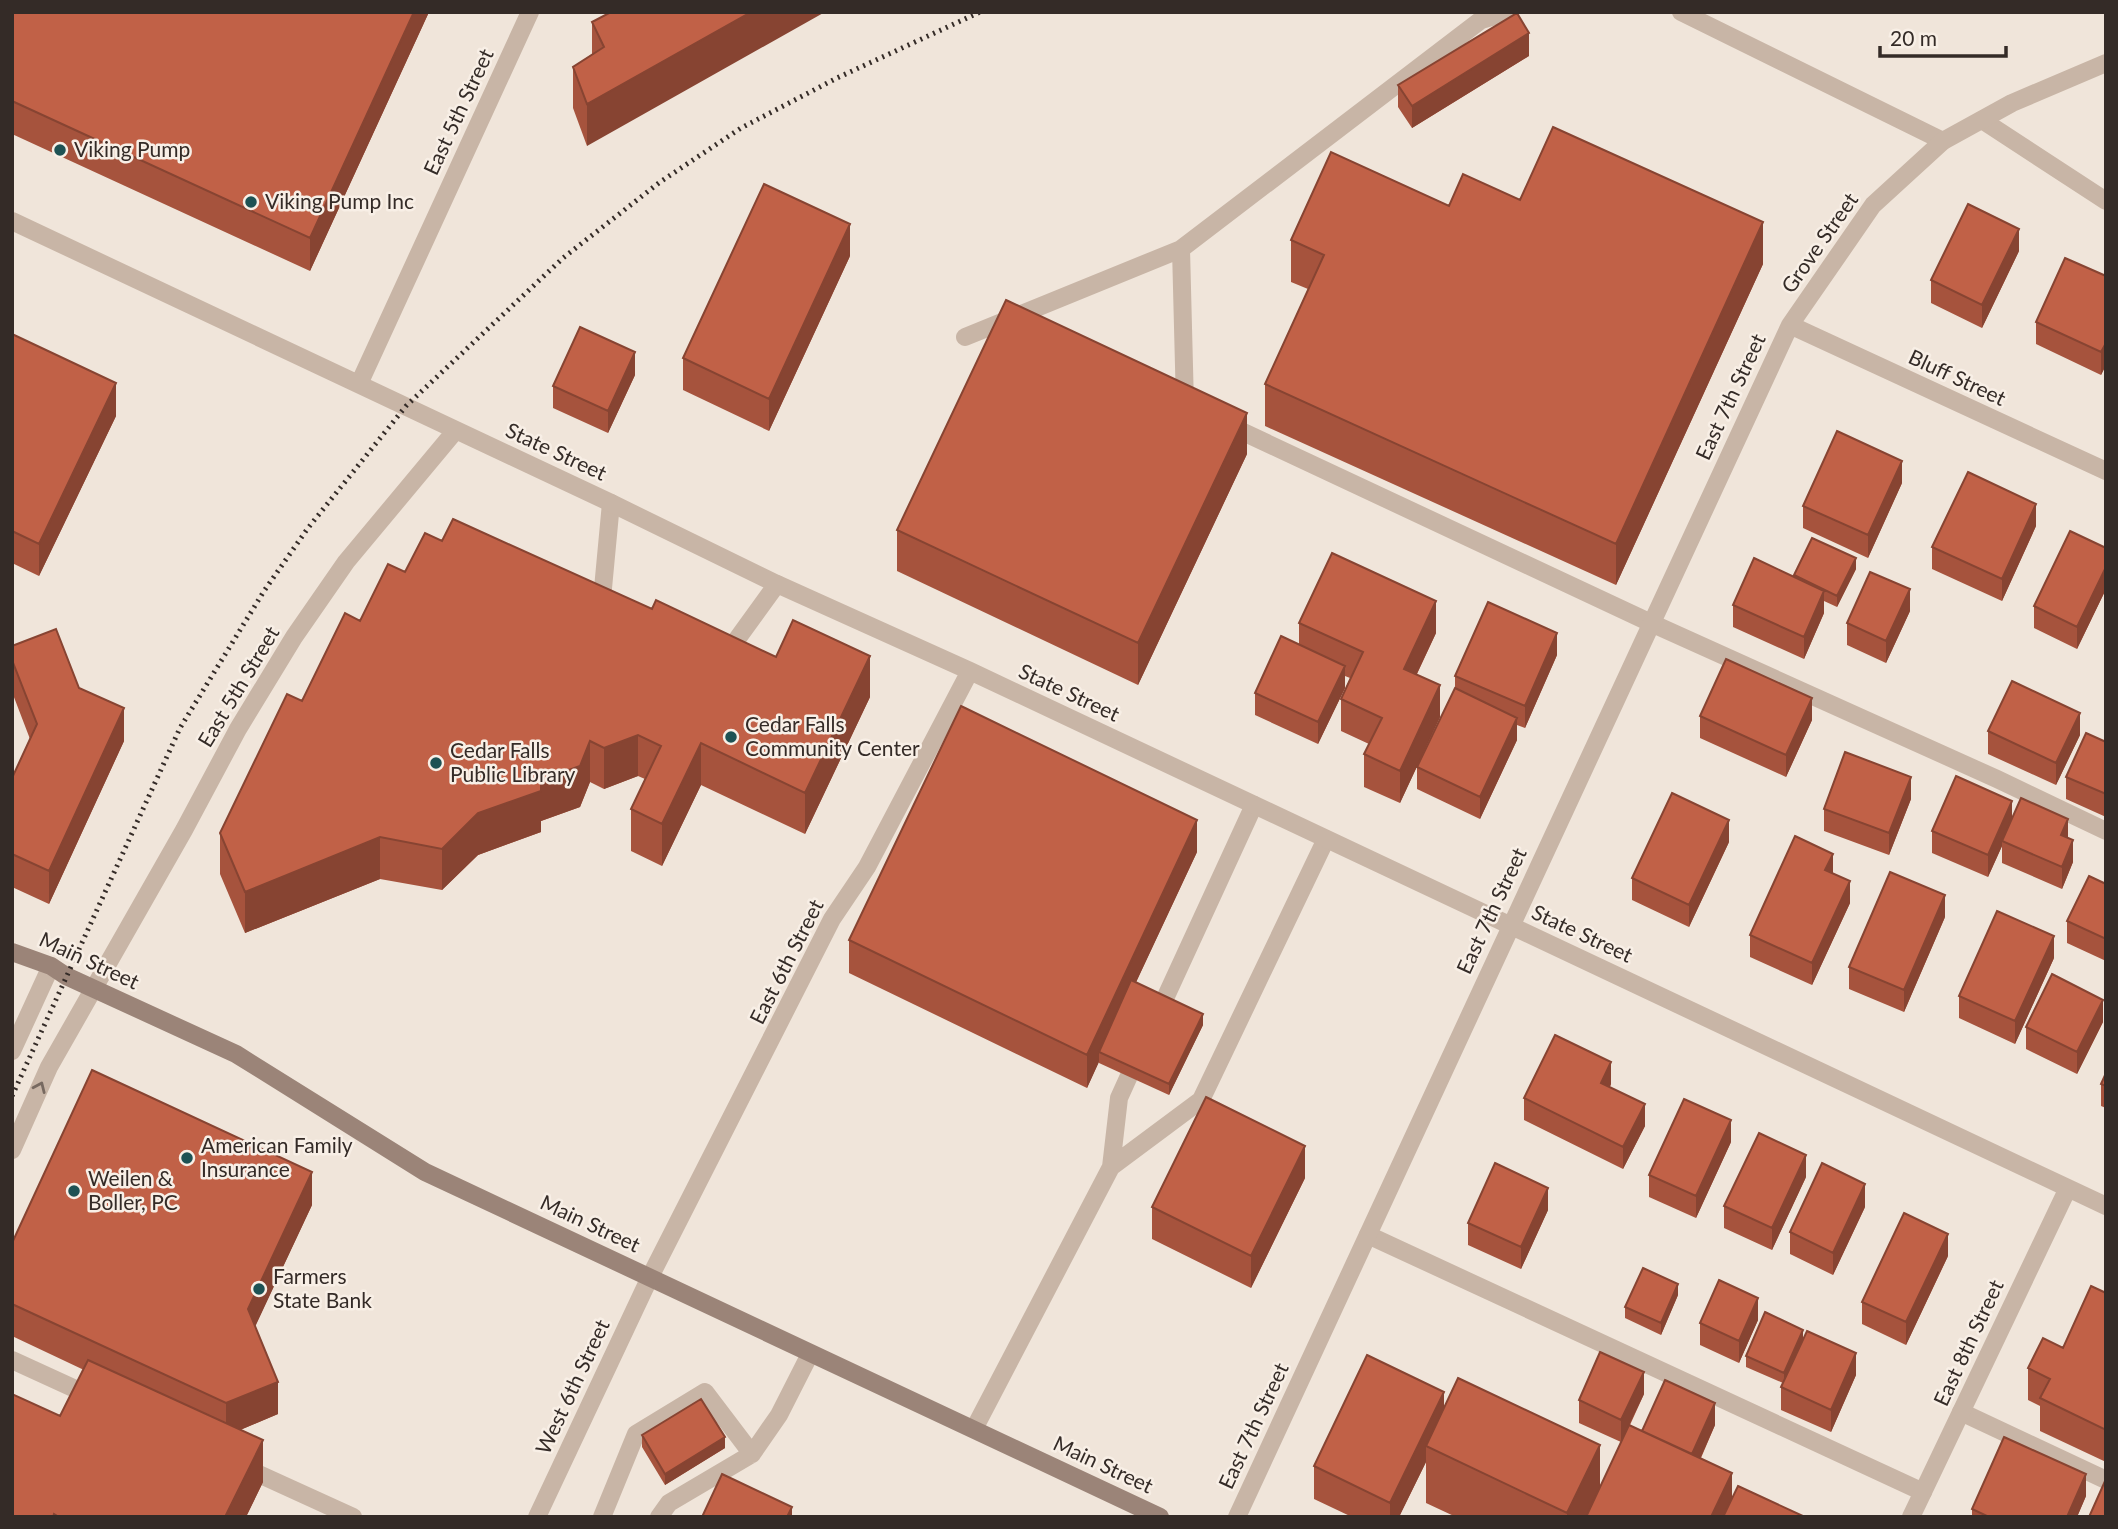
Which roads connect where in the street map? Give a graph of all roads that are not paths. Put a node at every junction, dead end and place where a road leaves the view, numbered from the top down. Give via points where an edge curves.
1 (530, 12) edge
2 (1508, 12) edge
3 (1681, 12) edge
4 (2106, 63) edge
5 (1982, 120) junction
6 (1943, 141) junction
7 (2106, 201) edge
8 (12, 221) edge
9 (1181, 249) junction
10 (1790, 325) junction
11 (965, 337) dead end
12 (359, 384) junction
13 (456, 430) junction
14 (2106, 471) edge
15 (611, 503) junction
16 (777, 584) junction
17 (627, 610) edge
18 (1651, 623) junction
19 (702, 642) edge
20 (970, 671) junction
21 (1254, 805) junction
22 (2106, 831) edge
23 (1326, 839) junction
24 (1511, 926) junction
25 (12, 952) edge
26 (51, 966) junction
27 (93, 988) junction
28 (12, 1051) edge
29 (12, 1150) edge
30 (1111, 1167) junction
31 (2068, 1188) junction
32 (2106, 1206) edge
33 (1368, 1235) junction
34 (650, 1277) junction
35 (810, 1354) junction
36 (12, 1360) edge
37 (111, 1406) edge
38 (1961, 1412) junction
39 (974, 1429) junction
40 (752, 1454) junction
41 (222, 1457) edge
42 (2106, 1480) edge
43 (1923, 1492) junction
44 (538, 1516) edge
45 (353, 1517) edge
46 (602, 1517) edge
47 (659, 1517) edge
48 (1160, 1517) edge
49 (1237, 1517) edge
50 (1911, 1517) edge

1 - 12 street, East 5th Street
2 - 9 street via 1481,20
3 - 6 street
4 - 5 street, Grove Street
5 - 6 street, Grove Street
5 - 7 street
6 - 10 street, Grove Street via 1873,205
8 - 12 street, State Street
9 - 11 street
9 - 18 street via 1185,405
10 - 14 street, Bluff Street
10 - 18 street, East 7th Street
12 - 13 street, State Street
13 - 15 street, State Street
13 - 27 street, East 5th Street via 346,562 294,636
15 - 16 street, State Street
15 - 17 street via 601,599
16 - 19 street via 727,653
16 - 20 street, State Street
18 - 22 street
18 - 24 street, East 7th Street
20 - 21 street, State Street
20 - 34 street, East 6th Street via 867,867 832,919
21 - 23 street, State Street
21 - 30 street via 1119,1098
23 - 24 street, State Street
23 - 30 street via 1201,1100
24 - 31 street, State Street
24 - 33 street, East 7th Street
25 - 26 main road, Main Street
26 - 27 main road, Main Street
26 - 28 street
29 -> 27 street, East 5th Street via 49,1067
27 - 34 main road, Main Street via 236,1054 425,1172
30 - 39 street
31 - 32 street, State Street
31 - 38 street, East 8th Street
33 - 43 street
33 - 49 street, East 7th Street
34 - 35 main road, Main Street
34 - 44 street, West 6th Street
35 - 39 main road, Main Street
35 - 40 street via 779,1415
36 - 37 street
38 - 42 street
38 - 43 street, East 8th Street
39 - 48 main road, Main Street
40 - 46 street via 705,1392 636,1434
40 - 47 street via 669,1503
41 - 45 street
43 - 50 street, East 8th Street

